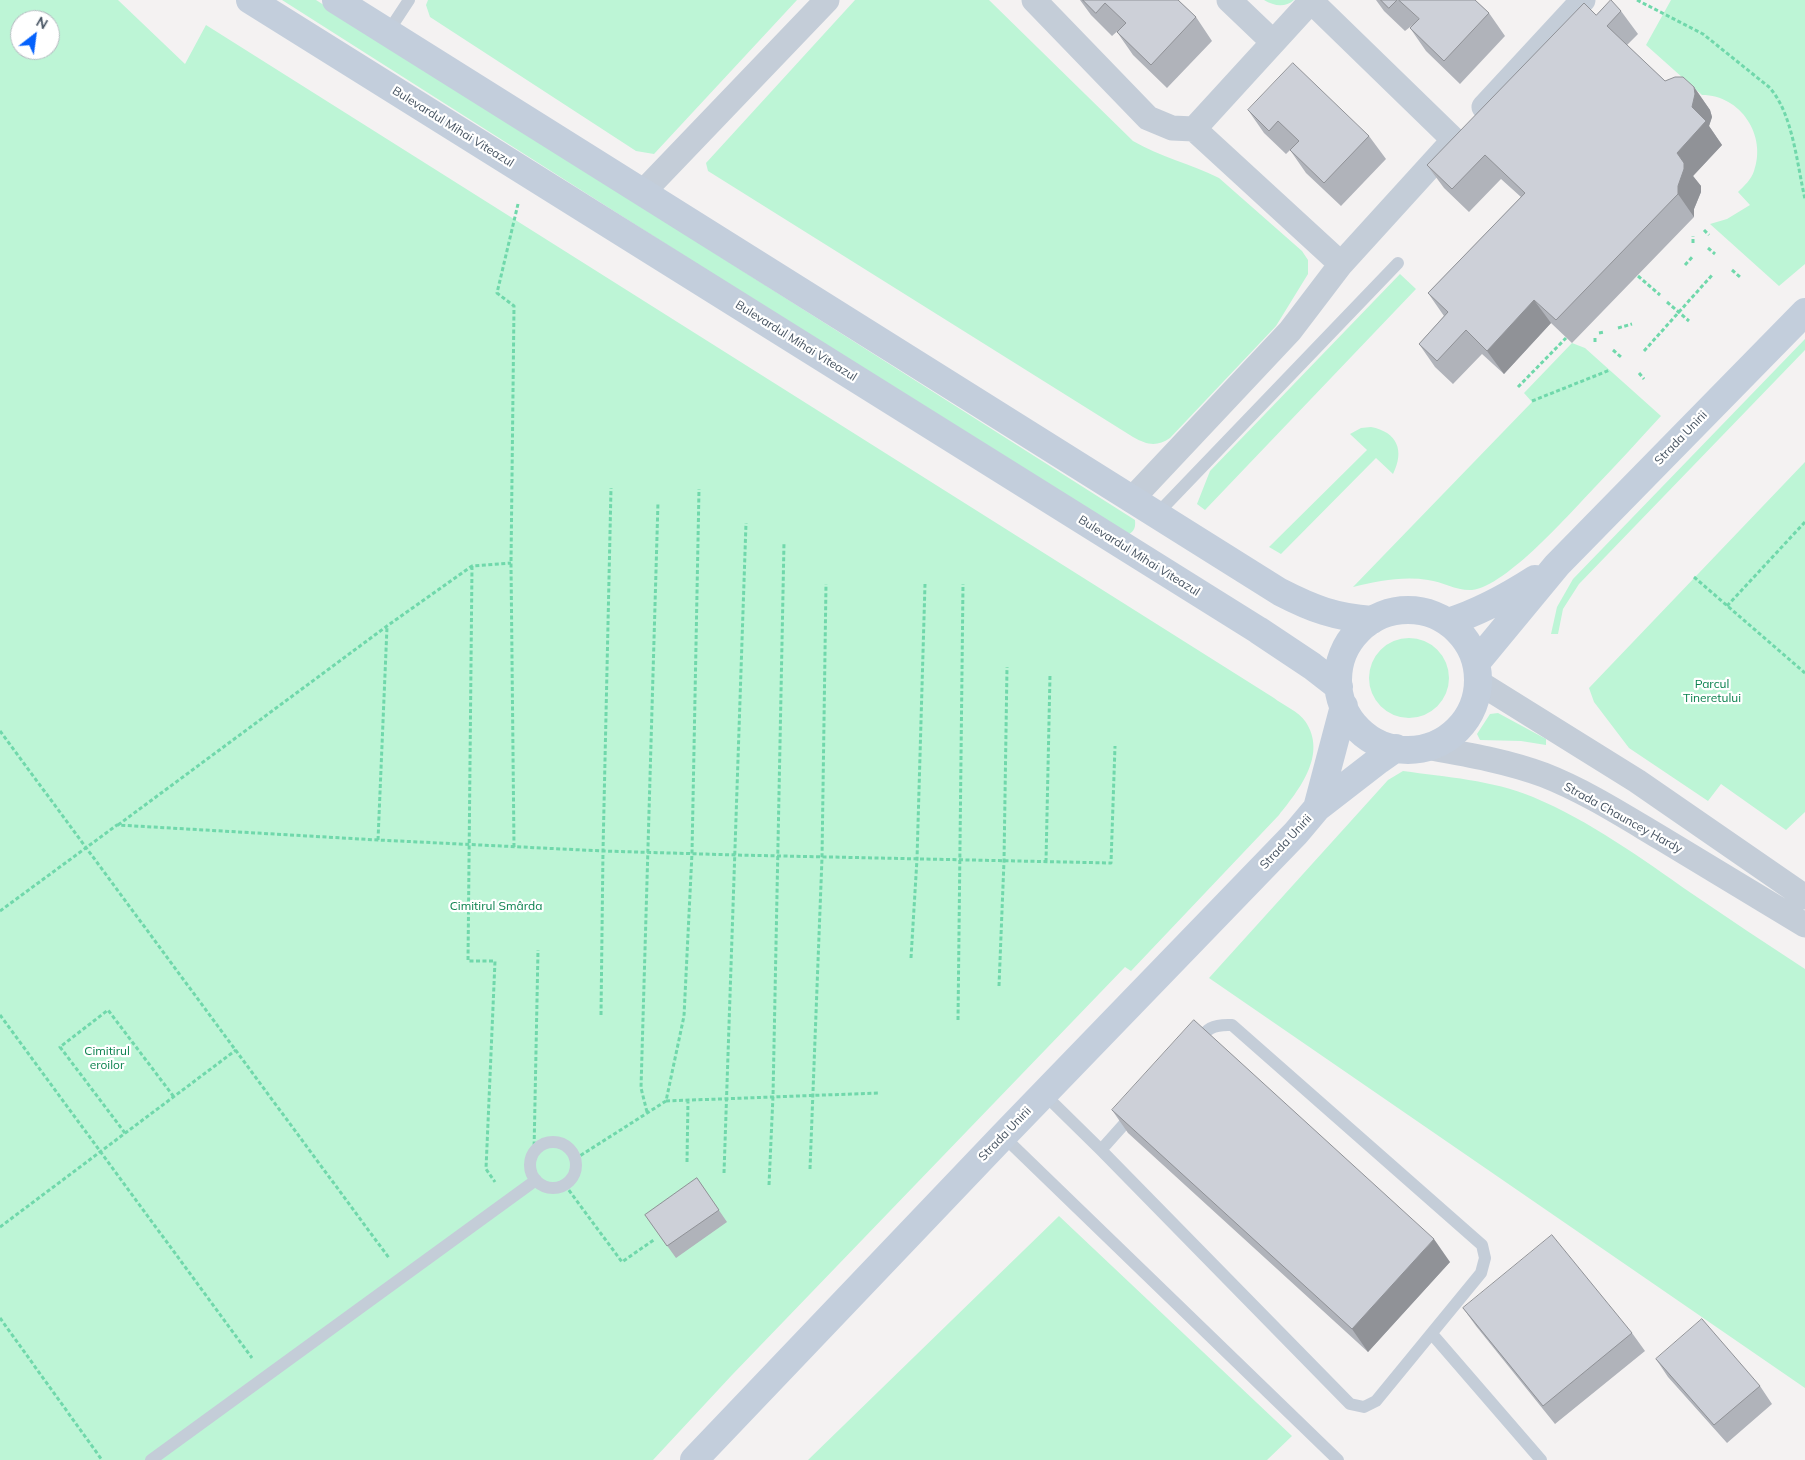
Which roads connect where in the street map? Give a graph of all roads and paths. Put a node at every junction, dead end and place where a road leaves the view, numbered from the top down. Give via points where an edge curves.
1 (250, 0) edge
2 (336, 0) edge
3 (409, 0) edge
4 (827, 0) edge
5 (1034, 0) edge
6 (1228, 0) edge
7 (1583, 0) edge
8 (1637, 0) edge
9 (1312, 1) edge
10 (388, 32) junction
11 (1273, 42) junction
12 (1194, 129) junction
13 (1454, 140) junction
14 (644, 192) junction
15 (1805, 199) edge
16 (518, 204) dead end
17 (1704, 230) dead end
18 (1709, 235) dead end
19 (1693, 236) dead end
20 (1693, 243) dead end
21 (1708, 248) dead end
22 (1715, 254) dead end
23 (1694, 256) dead end
24 (1398, 263) dead end
25 (1340, 264) junction
26 (1685, 265) dead end
27 (1732, 270) dead end
28 (1713, 274) dead end
29 (1638, 276) dead end
30 (1740, 277) dead end
31 (1660, 295) dead end
32 (1667, 302) dead end
33 (1678, 312) junction
34 (1805, 312) edge
35 (1689, 321) dead end
36 (1632, 324) dead end
37 (1618, 328) dead end
38 (1599, 332) dead end
39 (1604, 332) dead end
40 (1566, 338) edge
41 (1613, 350) dead end
42 (1644, 350) dead end
43 (1622, 357) dead end
44 (1610, 370) dead end
45 (1639, 373) dead end
46 (1644, 379) dead end
47 (1518, 387) dead end
48 (1532, 401) dead end
49 (611, 488) dead end
50 (699, 489) dead end
51 (1131, 500) junction
52 (658, 502) dead end
53 (1156, 514) junction
54 (1805, 522) edge
55 (746, 523) dead end
56 (784, 542) dead end
57 (511, 563) junction
58 (1558, 565) junction
59 (472, 566) junction
60 (1694, 577) dead end
61 (826, 584) dead end
62 (925, 584) dead end
63 (963, 584) dead end
64 (1726, 606) junction
65 (1372, 620) junction
66 (1448, 622) junction
67 (387, 626) junction
68 (1008, 667) dead end
69 (1477, 673) junction
70 (1805, 673) edge
71 (1050, 675) dead end
72 (1341, 697) junction
73 (0, 730) edge
74 (1115, 746) dead end
75 (1426, 747) junction
76 (1396, 748) junction
77 (1317, 808) junction
78 (117, 825) junction
79 (378, 840) junction
80 (470, 844) junction
81 (86, 847) junction
82 (514, 847) junction
83 (603, 850) junction
84 (647, 852) junction
85 (692, 853) junction
86 (736, 855) junction
87 (777, 856) junction
88 (822, 858) junction
89 (917, 859) junction
90 (960, 860) junction
91 (1004, 861) junction
92 (1046, 862) junction
93 (1805, 897) edge
94 (0, 911) edge
95 (1805, 925) edge
96 (538, 950) dead end
97 (911, 958) dead end
98 (999, 986) dead end
99 (0, 1015) edge
100 (601, 1015) dead end
101 (958, 1020) dead end
102 (236, 1050) junction
103 (1187, 1052) edge
104 (878, 1093) dead end
105 (1044, 1094) junction
106 (813, 1095) junction
107 (773, 1096) junction
108 (174, 1097) junction
109 (688, 1099) junction
110 (726, 1099) junction
111 (666, 1100) junction
112 (1141, 1104) edge
113 (647, 1112) junction
114 (125, 1133) junction
115 (1003, 1136) junction
116 (1101, 1150) junction
117 (101, 1151) junction
118 (534, 1152) junction
119 (575, 1159) junction
120 (687, 1162) dead end
121 (810, 1169) dead end
122 (724, 1173) dead end
123 (536, 1180) junction
124 (565, 1185) junction
125 (769, 1185) dead end
126 (508, 1200) junction
127 (0, 1227) edge
128 (655, 1239) edge
129 (403, 1276) junction
130 (0, 1318) edge
131 (1432, 1334) junction
132 (266, 1376) junction
133 (102, 1460) edge
134 (151, 1460) edge
135 (694, 1460) edge
136 (1338, 1460) edge
137 (1541, 1460) edge

1 - 72 main road, Bulevardul Mihai Viteazul via 1258,630 1312,666
2 - 10 main road
3 - 10 lane
4 - 14 street
5 - 12 street via 1148,118 1172,128
6 - 11 street
7 - 13 street
8 - 15 path via 1703,34 1778,97 1788,121
9 - 11 street
9 - 13 street
10 - 14 main road
11 - 12 street
12 - 25 street
13 - 25 street
14 - 51 main road
16 - 57 path via 497,293 514,306
17 - 18 path
19 - 20 path
21 - 22 path
23 - 26 path
24 - 53 lane
25 - 51 street via 1290,332
27 - 30 path
28 - 33 path
29 - 31 path
32 - 33 path
33 - 35 path
33 - 42 path
34 - 58 main road, Strada Unirii
36 - 37 path
38 - 39 path
40 - 47 path
41 - 43 path
44 - 48 path
45 - 46 path
49 - 83 path
50 - 85 path
51 - 53 main road
52 - 84 path
53 - 65 main road via 1306,606 1348,618
54 - 64 path
55 - 86 path
56 - 87 path
57 - 59 path
57 - 82 path
58 - 66 main road, Strada Unirii via 1501,601
58 - 69 main road, Strada Unirii
59 - 67 path
59 - 80 path
60 - 64 path
61 - 88 path
62 - 89 path
63 - 90 path
64 - 70 path
65 - 66 main road via 1391,612 1410,610
65 - 72 main road via 1357,632 1346,649 1339,667
66 - 69 main road via 1468,644
67 - 78 path
67 - 79 path
68 - 91 path
69 - 75 main road via 1474,702 1466,719 1444,740
69 - 93 street
71 - 92 path
72 - 76 main road via 1354,723 1368,737
72 - 77 main road, Strada Unirii
73 - 81 path
74 - 92 path via 1111,863
75 - 76 main road
75 - 95 street, Strada Chauncey Hardy via 1507,764 1575,789
76 - 77 main road, Strada Unirii
77 - 105 main road, Strada Unirii via 1296,834
78 - 79 path
78 - 81 path
79 - 80 path
80 - 82 path
80 - 126 path via 468,961 495,961 486,1169
81 - 94 path
81 - 102 path
82 - 83 path
83 - 84 path
83 - 100 path
84 - 85 path
84 - 113 path via 641,1088
85 - 86 path
85 - 111 path via 684,1016
86 - 87 path
86 - 110 path
87 - 88 path
87 - 107 path
88 - 89 path
88 - 106 path
89 - 90 path
89 - 97 path
90 - 91 path
90 - 101 path
91 - 92 path
91 - 98 path
96 - 118 path
99 - 117 path
102 - 108 path
102 - 129 path
103 - 131 lane via 1207,1030 1219,1024 1232,1026 1482,1245 1485,1258 1481,1273
104 - 106 path
105 - 115 main road, Strada Unirii
105 - 116 lane
106 - 107 path
106 - 121 path
107 - 110 path
107 - 125 path
108 - 114 path
108 - 114 path via 108,1010 60,1047
109 - 110 path
109 - 111 path
109 - 120 path
110 - 122 path
111 - 113 path
112 - 116 lane
113 - 119 path
114 - 117 path
115 - 135 main road, Strada Unirii
115 - 136 lane
116 - 131 lane via 1350,1404 1364,1407 1376,1401
117 - 127 path
117 - 132 path
118 - 119 lane via 547,1143 557,1143 567,1147
118 - 123 lane via 531,1166
119 - 124 lane via 575,1174
123 - 124 lane via 550,1188
123 - 126 lane
124 - 128 path via 622,1262
126 - 129 lane
129 - 132 lane
130 - 133 path
131 - 137 lane
132 - 134 lane

